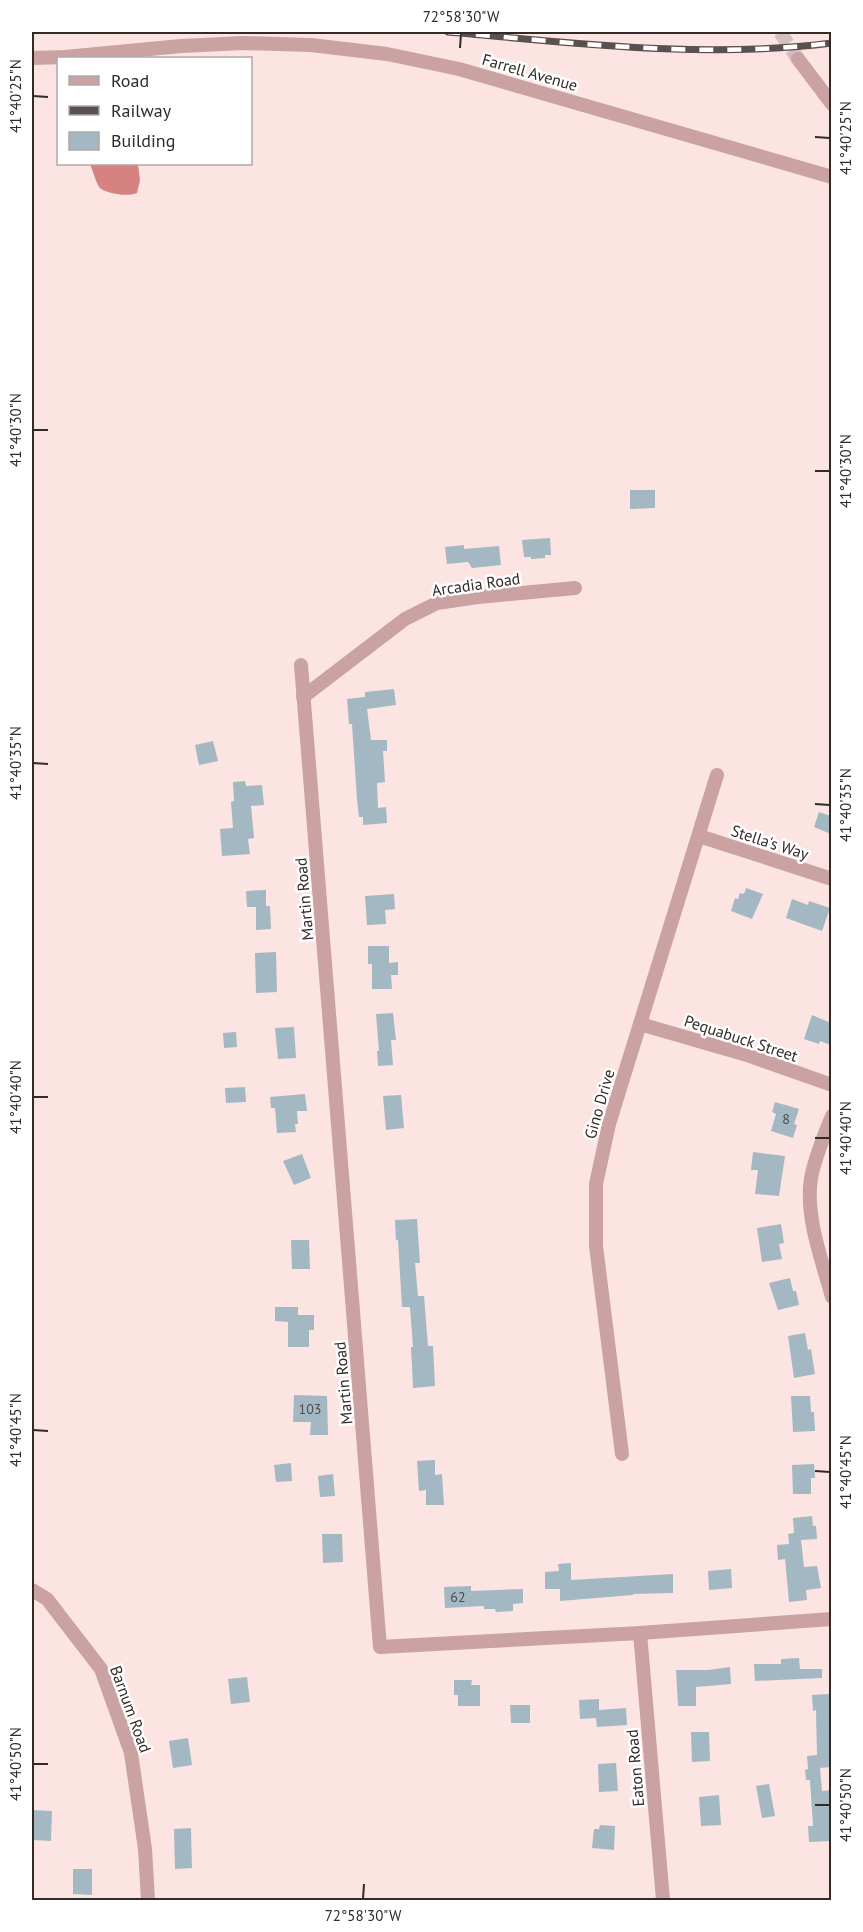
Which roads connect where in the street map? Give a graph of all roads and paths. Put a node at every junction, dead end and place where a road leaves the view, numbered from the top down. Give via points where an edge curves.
1 (32, 58) edge
2 (798, 59) tunnel mouth
3 (831, 104) edge
4 (831, 177) edge
5 (575, 588) dead end
6 (301, 665) dead end
7 (303, 697) junction
8 (717, 775) dead end
9 (699, 836) junction
10 (831, 879) edge
11 (640, 1024) junction
12 (831, 1085) edge
13 (831, 1116) edge
14 (831, 1297) edge
15 (622, 1454) dead end
16 (32, 1590) edge
17 (831, 1619) edge
18 (640, 1633) junction
19 (148, 1900) edge
20 (663, 1900) edge

1 - 4 street, Farrell Avenue via 243,43 311,45 387,54 459,69
2 - 3 street
5 - 7 street, Arcadia Road via 436,603 405,619
6 - 7 street, Martin Road
7 - 18 street, Martin Road via 380,1647
8 - 9 street, Gino Drive
9 - 10 street, Stella's Way
9 - 11 street, Gino Drive
11 - 12 street, Pequabuck Street via 747,1055
11 - 15 street, Gino Drive via 609,1124 596,1184 596,1246
13 - 14 street via 815,1163 810,1199
16 - 19 street, Barnum Road via 47,1599 101,1669 131,1753
17 - 18 street, Martin Road
18 - 20 street, Eaton Road

